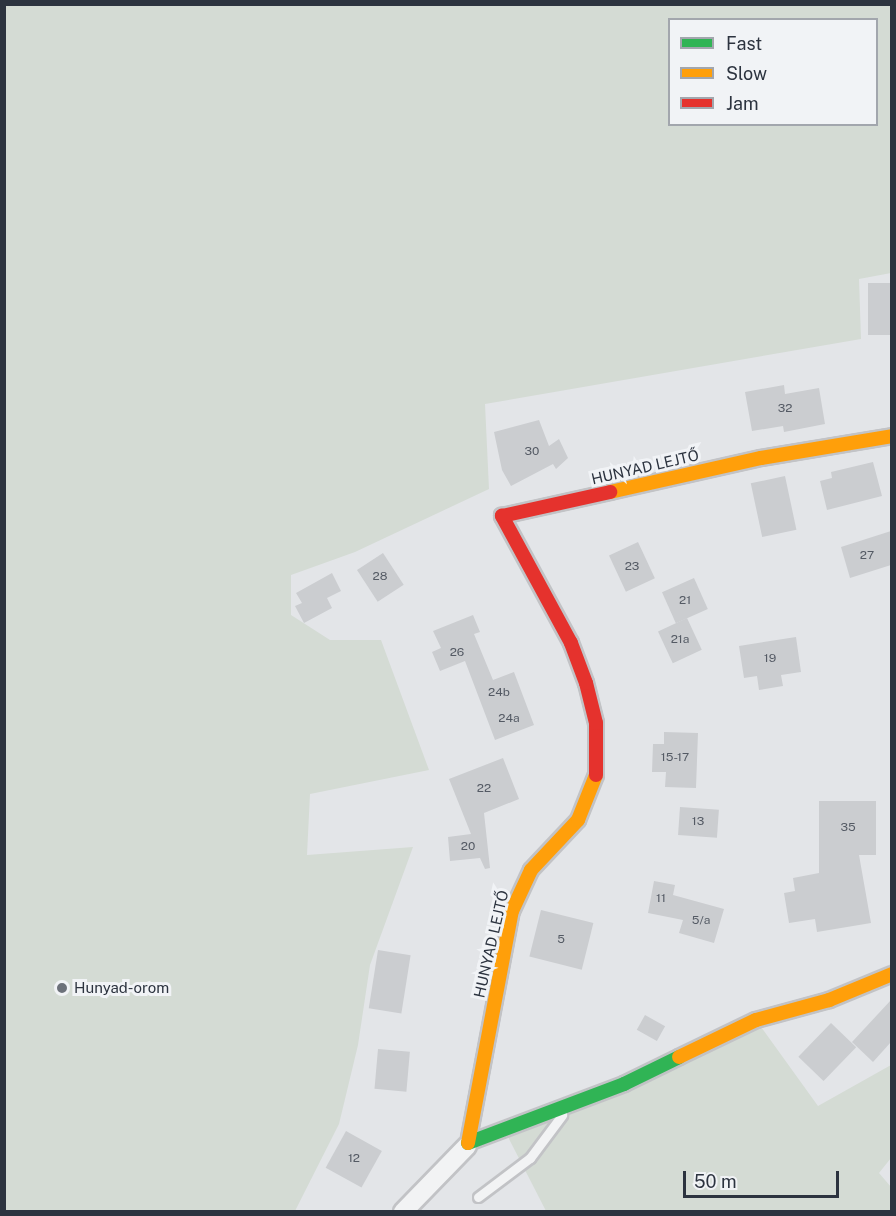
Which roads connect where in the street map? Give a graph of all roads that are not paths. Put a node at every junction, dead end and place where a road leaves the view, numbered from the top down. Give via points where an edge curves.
1 (891, 436) edge
2 (891, 974) edge
3 (572, 1101) junction
4 (467, 1146) junction
5 (478, 1197) dead end
6 (403, 1212) edge

1 - 4 street, HUNYAD LEJTŐ via 761,458 502,516 571,644 586,683 596,723 598,769 578,820 531,870 512,911
2 - 3 street via 829,1000 756,1020 624,1084
3 - 4 street
3 - 5 lane via 530,1158
4 - 6 street

